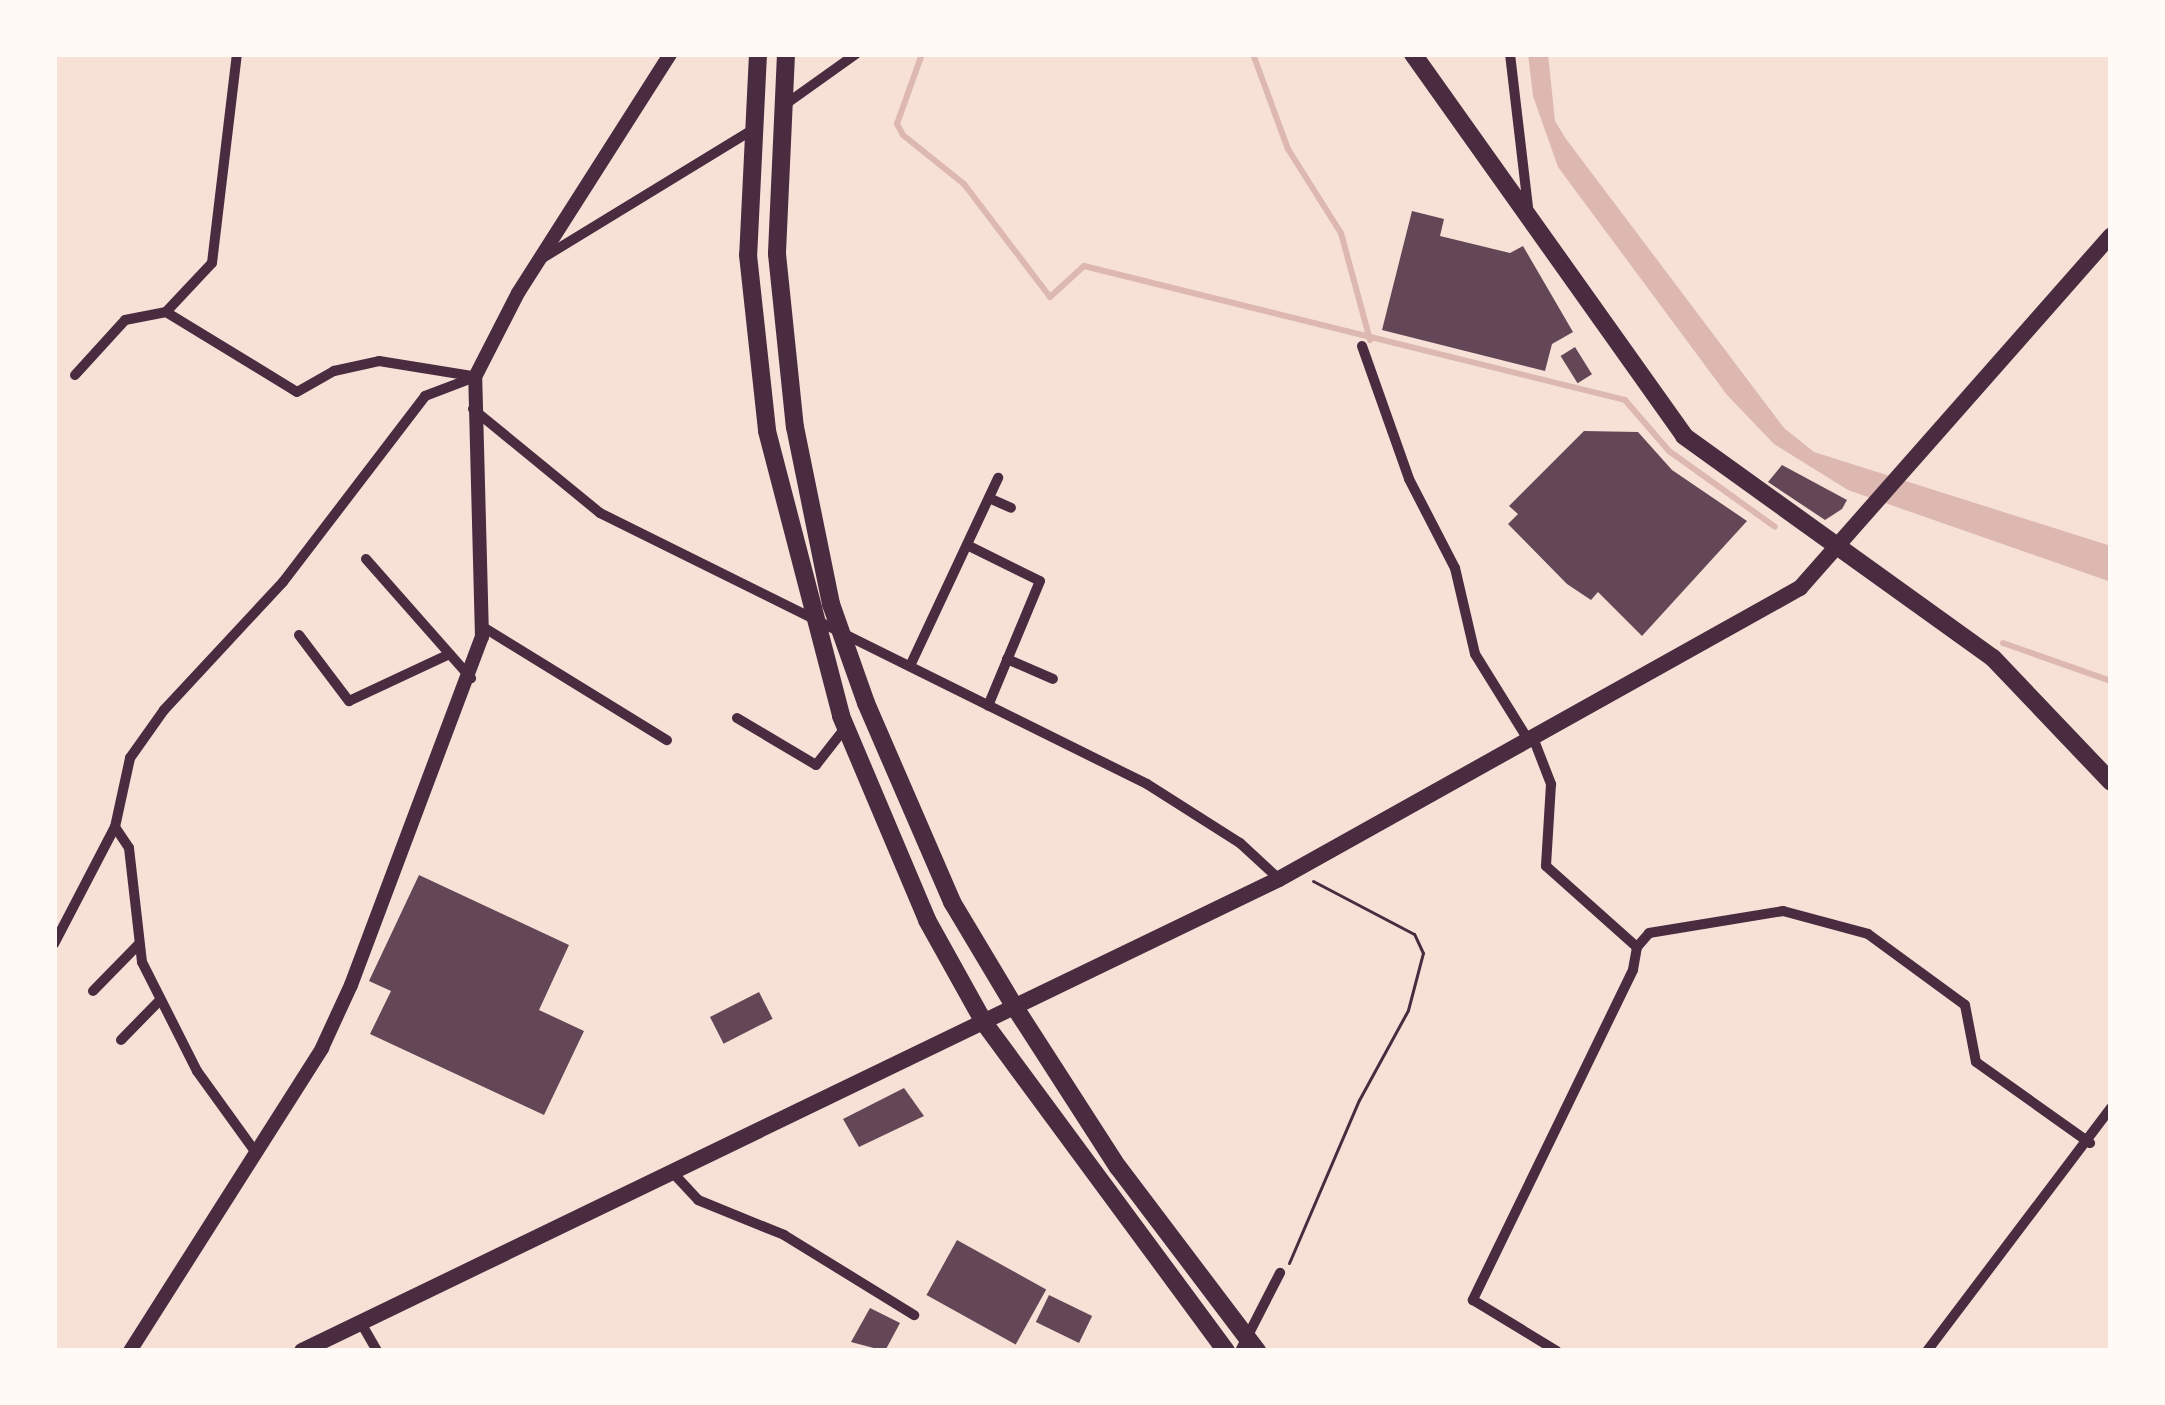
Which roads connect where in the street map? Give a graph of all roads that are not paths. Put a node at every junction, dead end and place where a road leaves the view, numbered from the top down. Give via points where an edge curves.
1 (237, 54) edge
2 (670, 54) edge
3 (758, 54) edge
4 (786, 54) edge
5 (856, 54) edge
6 (1413, 54) edge
7 (1510, 54) edge
8 (780, 108) junction
9 (752, 131) junction
10 (1528, 219) junction
11 (2111, 236) edge
12 (541, 259) junction
13 (166, 312) junction
14 (1362, 346) dead end
15 (75, 375) dead end
16 (476, 377) junction
17 (473, 409) junction
18 (998, 478) dead end
19 (989, 498) junction
20 (1011, 508) dead end
21 (967, 545) junction
22 (1839, 551) junction
23 (366, 559) dead end
24 (812, 622) junction
25 (483, 627) junction
26 (299, 635) dead end
27 (843, 639) junction
28 (450, 654) junction
29 (1007, 659) junction
30 (910, 666) junction
31 (471, 678) junction
32 (1053, 679) dead end
33 (988, 706) junction
34 (737, 718) dead end
35 (845, 728) junction
36 (1529, 736) junction
37 (667, 740) dead end
38 (2111, 782) edge
39 (115, 827) junction
40 (1285, 875) junction
41 (54, 944) edge
42 (140, 944) junction
43 (1636, 946) junction
44 (92, 991) dead end
45 (160, 1000) junction
46 (1016, 1009) junction
47 (985, 1024) junction
48 (121, 1040) dead end
49 (2111, 1108) edge
50 (2090, 1143) junction
51 (254, 1150) junction
52 (674, 1174) junction
53 (1280, 1273) road end
54 (914, 1315) dead end
55 (361, 1323) junction
56 (1248, 1346) edge
57 (130, 1351) edge
58 (302, 1351) edge
59 (377, 1351) edge
60 (1226, 1351) edge
61 (1557, 1351) edge
62 (1927, 1351) edge

1 - 13 street via 212,263
2 - 12 street
3 - 9 highway
4 - 8 highway
5 - 8 street
6 - 10 highway
7 - 10 street via 1533,204
8 - 27 highway via 777,254 795,427
9 - 12 street
9 - 24 highway via 748,255 767,431
10 - 22 highway via 1669,420
11 - 22 main road via 2005,348
12 - 16 street
13 - 15 street via 124,320
13 - 16 street via 297,392 334,370 379,361
14 - 36 street via 1409,479 1455,568 1475,654
16 - 17 street
16 - 39 street via 425,396 283,582 164,710 130,758
17 - 24 street via 600,513
17 - 25 street
18 - 19 street
19 - 20 street
19 - 21 street
21 - 29 street via 1040,580
21 - 30 street
22 - 36 main road via 1800,589
22 - 38 highway via 1993,658
23 - 28 street
24 - 27 street
24 - 35 highway
25 - 31 street
25 - 37 street
26 - 28 street via 349,700
27 - 30 street
27 - 46 highway via 952,902
28 - 31 street
29 - 32 street
29 - 33 street
30 - 33 street
31 - 51 street via 341,1006
33 - 40 street via 1147,784
34 - 35 street via 816,765
35 - 47 highway via 927,920
36 - 40 main road
36 - 43 street via 1551,784 1546,866
39 - 41 street
39 - 42 street via 129,848
40 - 46 main road
42 - 44 street
42 - 45 street
43 - 50 street via 1648,933 1783,911 1868,934 1965,1005 1976,1062
43 - 61 street via 1633,970 1473,1300
45 - 48 street
45 - 51 street via 197,1071
46 - 47 main road
46 - 56 highway via 1096,1136
47 - 52 main road
47 - 60 highway
49 - 50 street
50 - 62 street
51 - 57 street
52 - 54 street via 698,1200 784,1235
52 - 55 main road
53 - 56 street
55 - 58 main road
55 - 59 street

